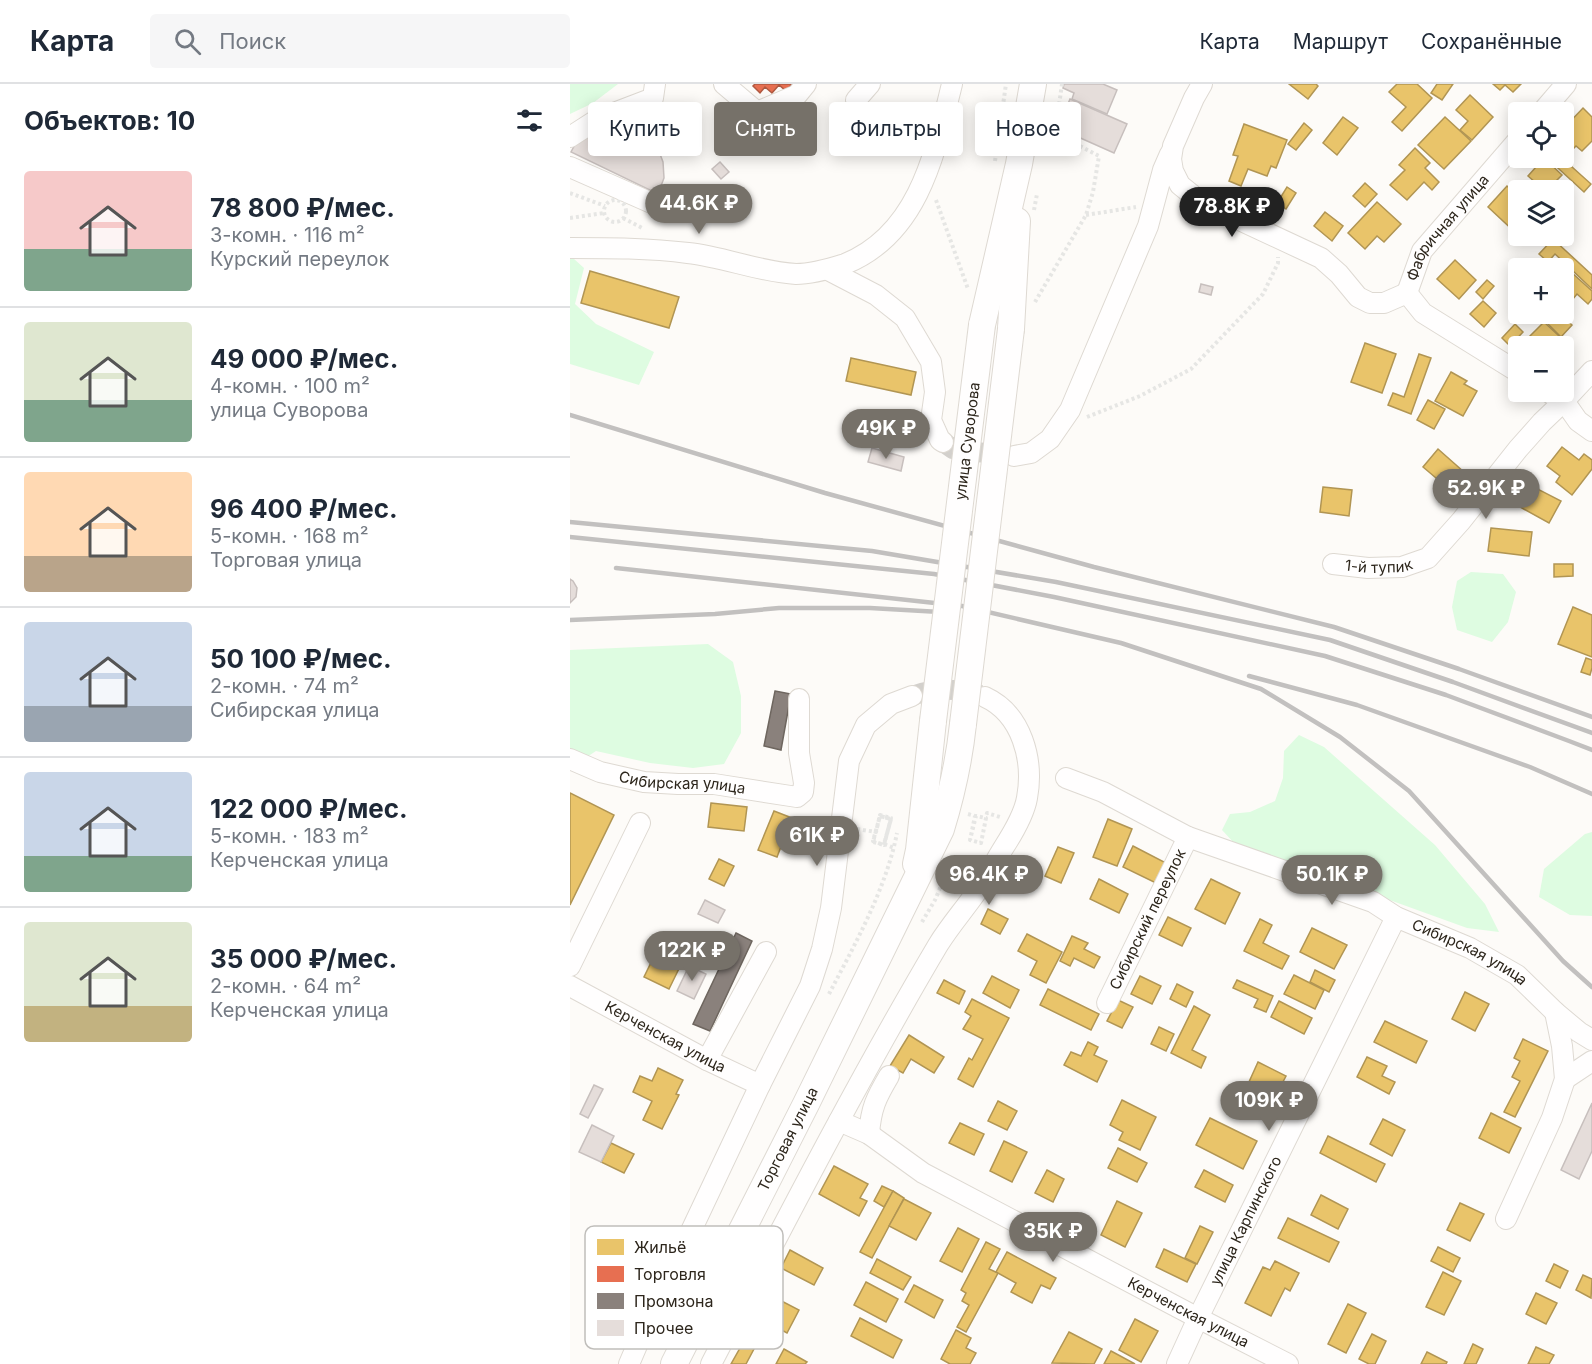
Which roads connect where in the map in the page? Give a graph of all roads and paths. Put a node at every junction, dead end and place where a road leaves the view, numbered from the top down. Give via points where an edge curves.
1 (655, 84) edge
2 (724, 84) edge
3 (807, 84) edge
4 (870, 84) edge
5 (952, 84) edge
6 (1033, 84) edge
7 (1062, 84) edge
8 (1202, 84) edge
9 (1566, 84) edge
10 (856, 100) dead end
11 (1551, 102) edge
12 (570, 137) edge
13 (1173, 146) junction
14 (1508, 152) edge
15 (1019, 164) junction
16 (570, 167) edge
17 (927, 176) junction
18 (570, 194) edge
19 (685, 202) dead end
20 (605, 206) junction
21 (1154, 206) junction
22 (604, 213) junction
23 (1086, 215) junction
24 (570, 218) edge
25 (623, 218) junction
26 (644, 229) dead end
27 (1278, 238) junction
28 (570, 248) edge
29 (828, 270) junction
30 (969, 292) dead end
31 (1407, 293) junction
32 (1031, 311) dead end
33 (1508, 366) edge
34 (1592, 371) edge
35 (1574, 384) edge
36 (1553, 402) edge
37 (1561, 402) edge
38 (1086, 417) dead end
39 (1592, 431) edge
40 (943, 442) dead end
41 (1014, 456) tunnel mouth
42 (1333, 564) dead end
43 (912, 696) tunnel mouth
44 (985, 697) tunnel mouth
45 (799, 699) dead end
46 (933, 721) joint
47 (963, 724) joint
48 (570, 759) edge
49 (1066, 778) dead end
50 (987, 813) dead end
51 (966, 814) dead end
52 (640, 823) dead end
53 (878, 824) junction
54 (876, 832) dead end
55 (886, 836) junction
56 (1188, 837) junction
57 (894, 848) dead end
58 (900, 913) junction
59 (1396, 917) junction
60 (766, 952) dead end
61 (570, 966) edge
62 (570, 986) edge
63 (1107, 1003) dead end
64 (1554, 1012) junction
65 (1592, 1040) edge
66 (707, 1060) junction
67 (1592, 1061) edge
68 (889, 1076) dead end
69 (1565, 1079) junction
70 (760, 1085) junction
71 (838, 1121) junction
72 (869, 1134) junction
73 (1506, 1219) dead end
74 (693, 1226) edge
75 (744, 1226) edge
76 (783, 1226) edge
77 (1198, 1318) junction
78 (635, 1349) edge
79 (682, 1349) edge
80 (719, 1349) edge
81 (629, 1364) edge
82 (674, 1364) edge
83 (711, 1364) edge
84 (1178, 1364) edge
85 (1288, 1364) edge

1 - 12 street via 652,98 598,119
2 - 3 street via 757,112 797,95
4 - 10 street
5 - 17 street
6 - 15 main road, улица Суворова
7 - 23 path via 1055,133 1099,156
8 - 13 street
9 - 11 street
13 - 21 street
13 - 27 street via 1173,171 1180,184 1201,202
14 - 31 street, Фабричная улица via 1422,251
15 - 46 main road, улица Суворова, bridge via 982,325
15 - 47 main road, улица Суворова, bridge via 1011,329
16 - 19 street via 663,208 673,209
17 - 29 street via 901,221 882,240 861,257
17 - 30 path
18 - 20 path
20 - 22 path
20 - 25 path via 612,200 620,201 626,209
21 - 23 path
21 - 41 street via 1070,411 1050,439 1031,453
22 - 24 path
22 - 25 path via 612,221
23 - 32 path
25 - 26 path
27 - 31 street via 1321,258 1358,297 1370,303 1384,303
27 - 38 path via 1278,263 1263,294 1191,369 1140,396
28 - 29 street via 691,253 798,274
29 - 40 street via 876,295 905,318 932,362 935,392 931,420
31 - 33 street via 1424,312
34 - 35 street, 1-й тупик
36 - 42 street, 1-й тупик via 1542,422 1428,558 1402,567
37 - 39 street
43 - 70 street via 891,704 866,725 849,761 822,950 810,986
44 - 71 street via 1017,726 1025,746 1027,799 1015,829 977,892 939,943
45 - 48 street, Сибирская улица via 799,753 804,783 803,792 797,797 714,784 644,782 600,772
46 - 58 main road, Торговая улица via 919,850 914,878
47 - 58 main road, Торговая улица via 952,792 941,829
49 - 56 street, Сибирская улица via 1103,792
50 - 51 path via 985,823 983,833 981,843 970,840 976,816 986,818 984,826 983,835 981,843 970,840 975,816
52 - 61 street
53 - 54 path via 873,842 884,845 891,818 880,815 878,824
53 - 55 path via 880,816 891,819
53 - 55 path via 873,842 884,845
55 - 57 path via 884,844
56 - 59 street, Сибирская улица via 1351,893
56 - 63 street, Сибирский переулок
58 - 75 main road, Торговая улица
59 - 64 street, Сибирская улица via 1470,948 1517,975
59 - 77 street, улица Карпинского
60 - 66 street
62 - 66 street, Керченская улица
64 - 65 street, Сибирская улица
64 - 69 street
66 - 70 street, Керченская улица
67 - 69 street
68 - 72 street via 876,1097
69 - 73 street via 1552,1118
70 - 74 street
71 - 72 street, Керченская улица
71 - 76 street
72 - 77 street, Керченская улица via 923,1173
77 - 84 street, улица Карпинского
77 - 85 street, Керченская улица
78 - 81 street
79 - 82 main road, Торговая улица
80 - 83 street

